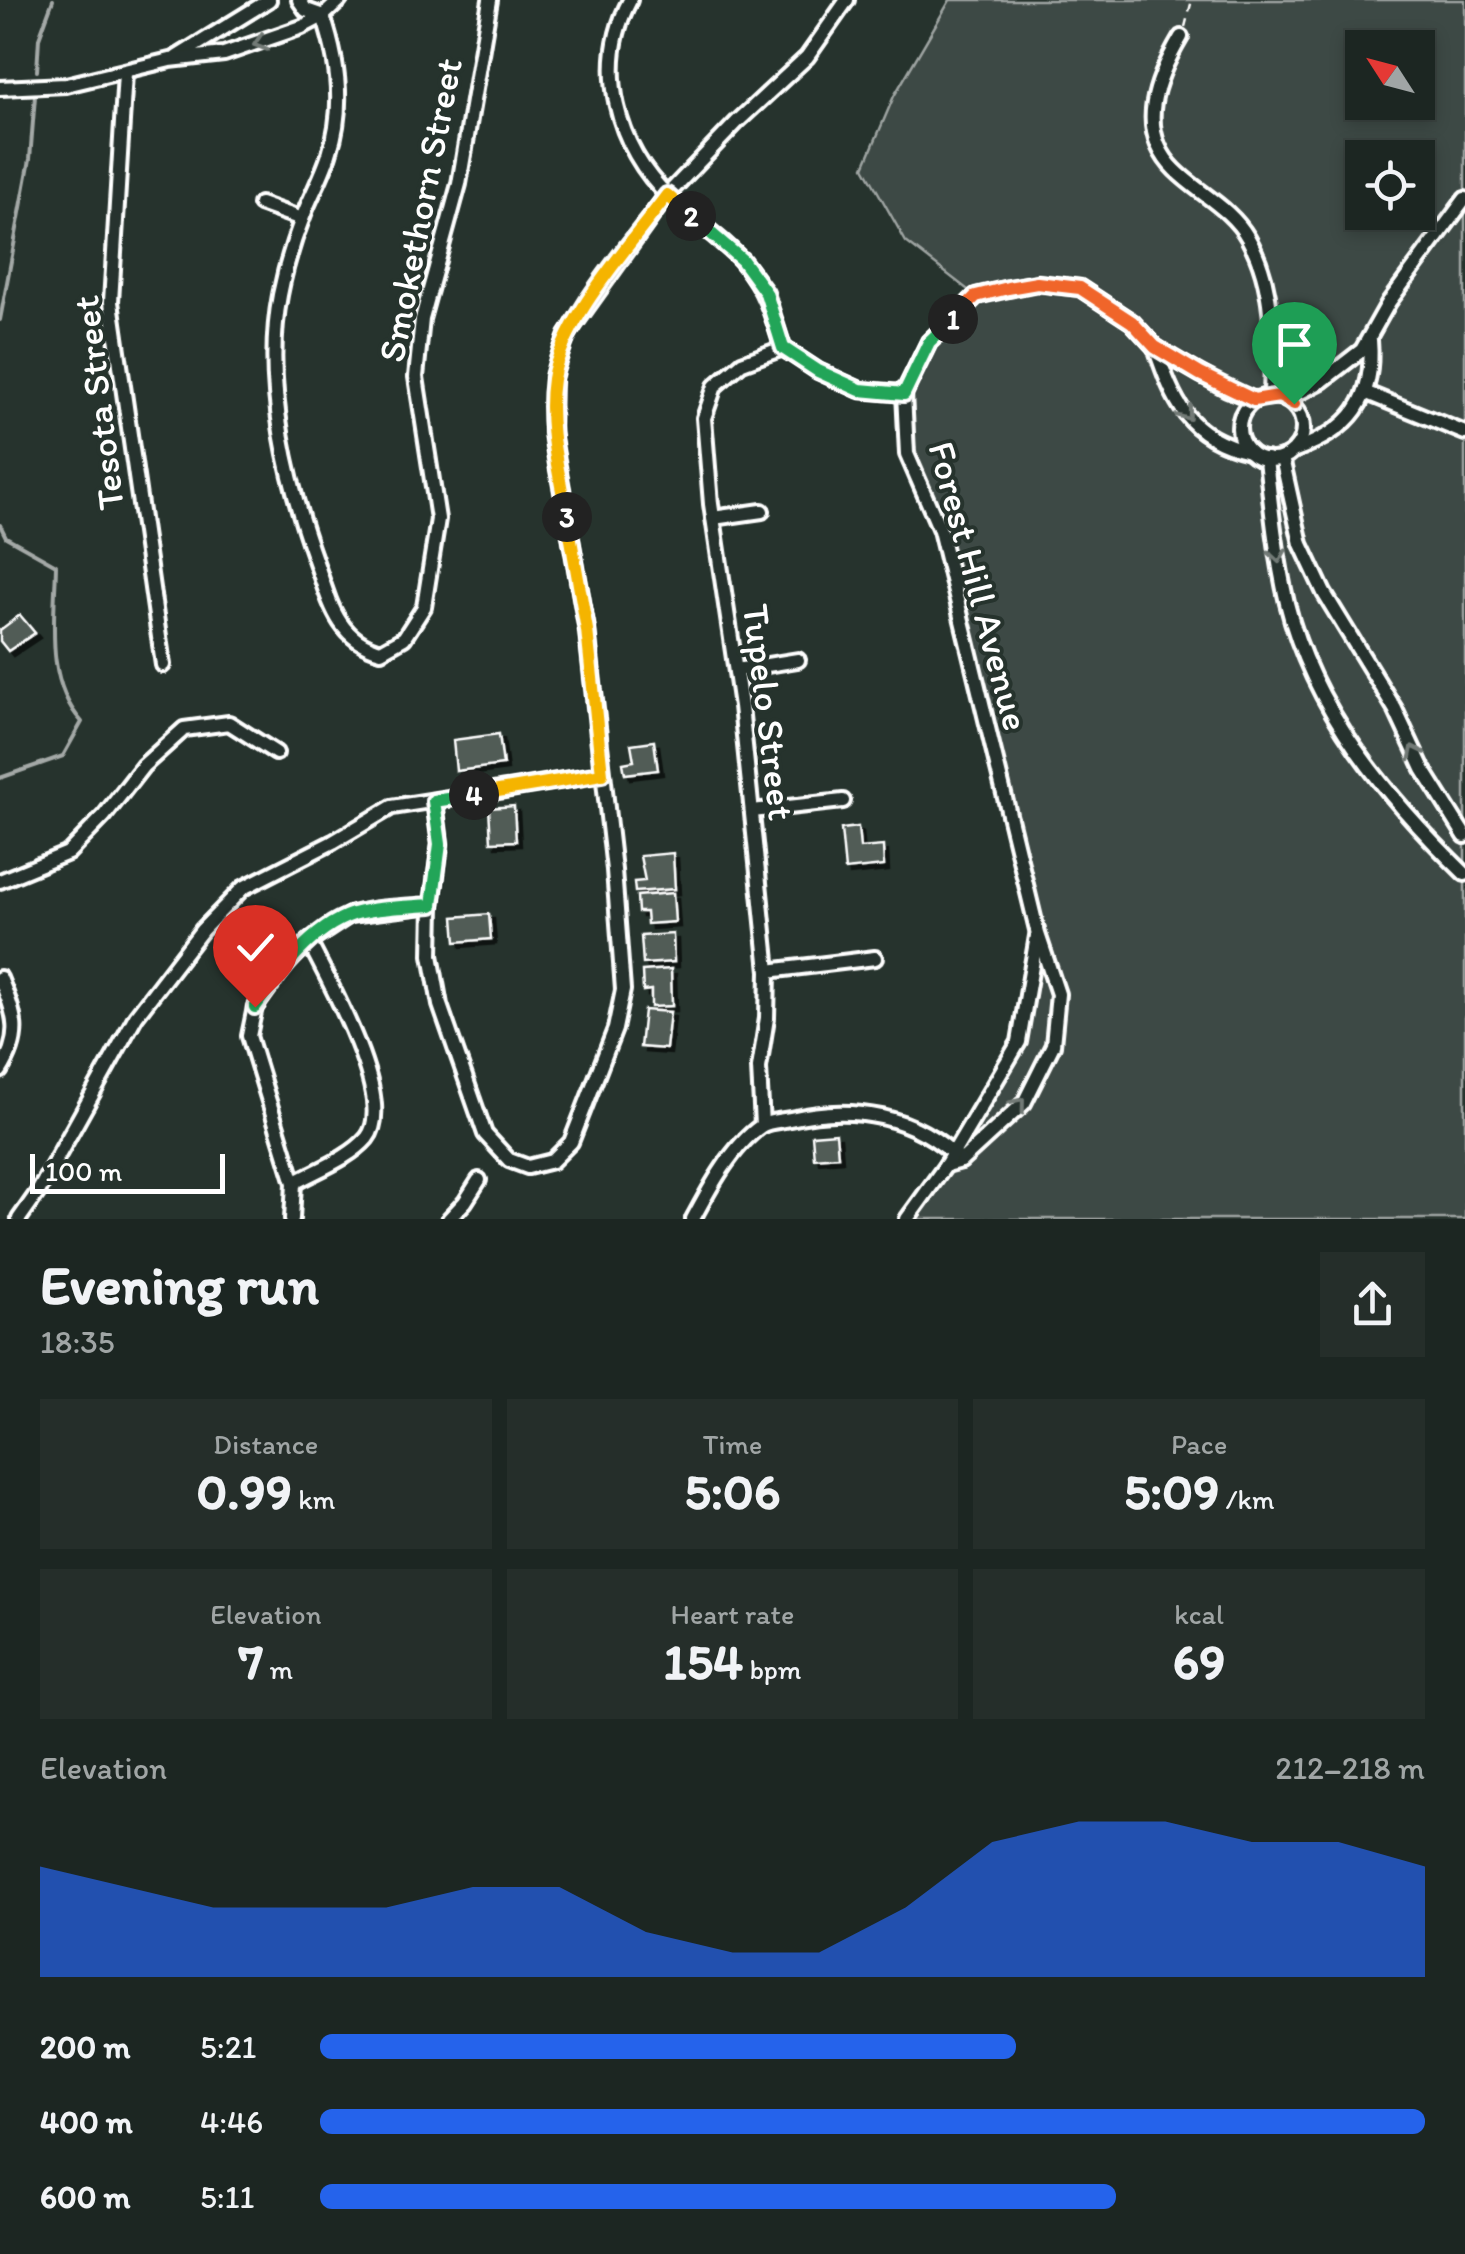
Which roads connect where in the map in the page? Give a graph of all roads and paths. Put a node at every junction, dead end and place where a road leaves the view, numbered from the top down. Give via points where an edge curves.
1 (270, 0) edge
2 (298, 0) edge
3 (328, 0) edge
4 (340, 0) edge
5 (490, 0) edge
6 (630, 0) edge
7 (847, 0) edge
8 (1192, 0) edge
9 (323, 16) junction
10 (1181, 37) joint
11 (170, 60) junction
12 (125, 72) junction
13 (0, 88) edge
14 (667, 195) junction
15 (1465, 199) edge
16 (260, 204) dead end
17 (302, 219) junction
18 (1370, 340) junction
19 (1155, 347) junction
20 (783, 348) junction
21 (1367, 393) junction
22 (904, 394) junction
23 (1270, 395) junction
24 (1287, 399) junction
25 (1254, 400) junction
26 (1465, 433) edge
27 (1249, 451) junction
28 (1288, 454) junction
29 (1266, 459) junction
30 (762, 511) dead end
31 (713, 518) junction
32 (798, 660) dead end
33 (163, 665) dead end
34 (736, 670) junction
35 (276, 753) dead end
36 (602, 774) junction
37 (434, 801) junction
38 (842, 801) dead end
39 (752, 811) junction
40 (1465, 836) edge
41 (1465, 874) edge
42 (0, 881) edge
43 (432, 905) junction
44 (1038, 934) junction
45 (309, 942) junction
46 (875, 958) dead end
47 (768, 971) junction
48 (0, 978) edge
49 (0, 1071) edge
50 (762, 1125) junction
51 (956, 1156) junction
52 (479, 1180) dead end
53 (294, 1183) junction
54 (19, 1219) edge
55 (292, 1219) edge
56 (449, 1219) edge
57 (693, 1219) edge
58 (907, 1219) edge

1 - 11 street
2 - 9 street
3 - 9 street
4 - 9 street
5 - 17 street, Smokethorn Street via 459,184 422,320 416,377 438,519 424,607 404,638 381,651 339,624 290,475 276,326
6 - 14 street via 619,21 611,71 620,125
7 - 14 street via 807,57
8 - 10 path
9 -> 11 street via 259,44
9 - 17 street via 338,72 338,110 331,150
10 - 23 street via 1166,62 1150,121 1174,169 1246,234 1260,262 1271,309
11 - 12 street
12 - 13 street via 66,86
12 - 33 street, Tesota Street via 110,302
14 - 20 street via 742,260 766,293
14 - 36 street via 567,335 553,378 552,433 587,630
15 - 18 street via 1389,302
16 - 17 street
18 - 21 street
18 - 24 street via 1322,381
19 - 22 street, Forest Hill Avenue via 1132,322 1080,288 1008,288 976,296 929,342
19 - 25 street, Forest Hill Avenue
19 -> 27 street, Forest Hill Avenue via 1184,414 1216,441
20 - 22 street via 860,390
20 - 31 street, Tupelo Street via 742,364 715,386 704,418
21 - 26 street
21 - 28 street via 1324,440
22 - 44 street, Forest Hill Avenue via 907,454 940,530
23 - 24 street
23 - 25 street
24 - 28 street via 1304,427
25 - 27 street via 1239,428
27 - 29 street
28 - 29 street
40 -> 28 street via 1324,594 1301,544
29 -> 41 street via 1288,606 1331,715
30 - 31 street
31 - 34 street, Tupelo Street
32 - 34 street
34 - 39 street, Tupelo Street
35 - 42 street via 228,723 184,729 68,852
36 - 37 street
36 - 43 street via 624,990 571,1142 552,1161 528,1167 508,1160 485,1134 440,1005
37 - 43 street via 440,844
37 - 54 street via 392,807 243,888 136,1016
38 - 39 street
39 - 47 street, Tupelo Street
43 - 45 street via 350,915
44 - 51 street, Forest Hill Avenue via 1018,1042
51 -> 44 street, Forest Hill Avenue via 1024,1103 1053,1045 1058,994
45 - 53 street via 255,1007 249,1036
45 - 53 street via 357,1040 377,1106 370,1134 356,1148
46 - 47 street
47 - 50 street, Tupelo Street via 758,1068
48 - 49 street via 17,1020
50 - 51 street via 806,1115 873,1114 904,1122
50 - 57 street via 713,1181
51 - 58 street, Forest Hill Avenue
52 - 56 street
53 - 55 street

